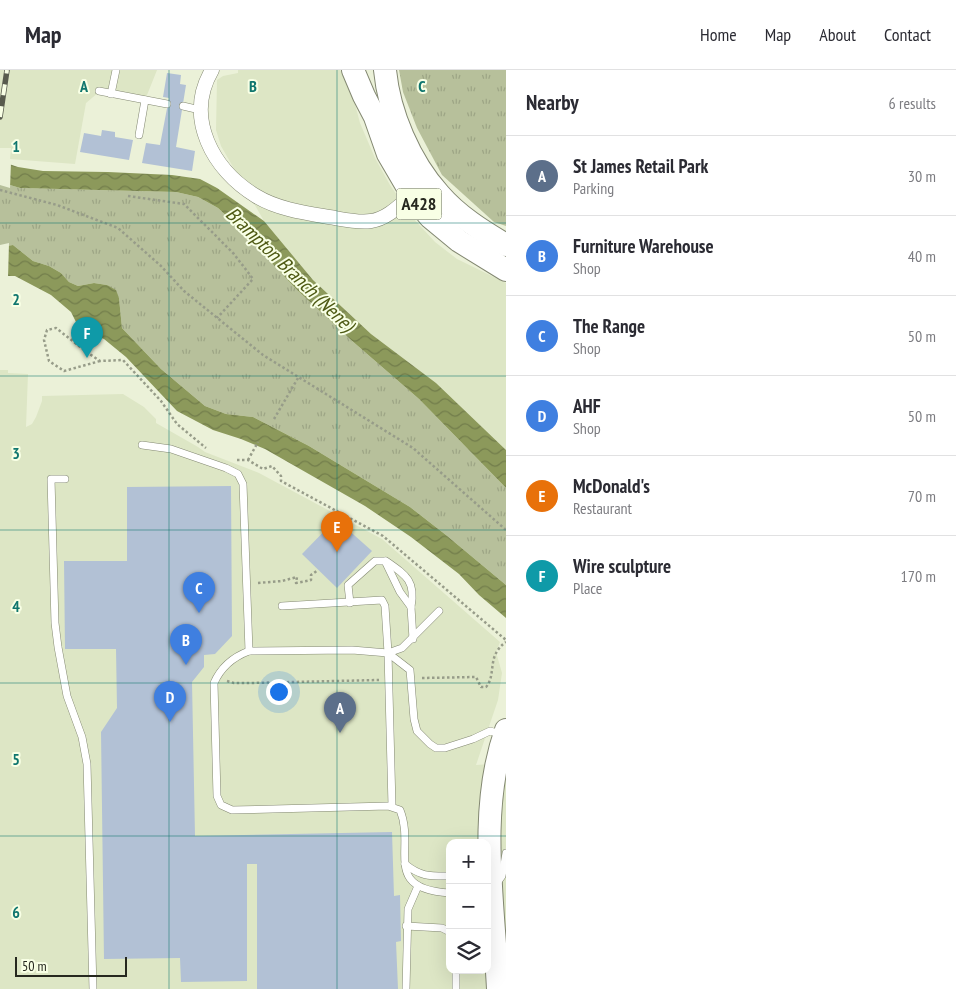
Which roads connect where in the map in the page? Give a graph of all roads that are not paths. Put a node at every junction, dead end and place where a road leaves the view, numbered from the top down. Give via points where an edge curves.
1 (116, 70) edge
2 (212, 70) edge
3 (353, 70) edge
4 (367, 70) edge
5 (383, 76) edge
6 (99, 92) dead end
7 (111, 94) junction
8 (145, 100) junction
9 (168, 104) dead end
10 (183, 106) dead end
11 (200, 110) junction
12 (372, 110) junction
13 (139, 134) dead end
14 (412, 195) junction
15 (506, 245) edge
16 (506, 270) edge
17 (142, 445) dead end
18 (65, 479) dead end
19 (385, 560) junction
20 (350, 603) junction
21 (282, 606) dead end
22 (411, 606) junction
23 (439, 611) dead end
24 (413, 639) junction
25 (249, 651) junction
26 (388, 653) junction
27 (505, 733) edge
28 (392, 806) junction
29 (506, 853) edge
30 (405, 864) junction
31 (446, 876) edge
32 (494, 881) edge
33 (418, 886) junction
34 (446, 893) edge
35 (406, 926) junction
36 (489, 929) edge
37 (446, 930) edge
38 (456, 974) edge
39 (498, 983) edge
40 (92, 989) edge
41 (406, 989) edge
42 (456, 989) edge

1 - 7 lane
2 - 11 street
3 - 12 main road
4 - 12 main road, A428
5 - 15 main road, A428 via 394,115 430,182 459,214
6 - 7 lane
7 - 8 lane
8 - 9 lane
8 - 13 lane
10 - 11 lane
11 - 14 street via 208,145 216,160 257,197 312,214 372,221 392,212
12 - 14 main road, A428 via 388,154
14 - 16 main road, A428 via 430,217 459,241
17 - 25 lane via 171,449 238,474 243,484
18 - 40 lane via 51,479 55,623 67,696 82,737 87,764
19 - 20 lane via 375,560 348,585
19 - 22 lane via 400,592
19 - 22 lane via 410,582 413,593
20 - 21 lane
20 - 26 lane via 382,600
22 - 24 lane
23 - 24 lane
24 - 26 lane
25 - 26 lane
25 - 28 lane via 235,657 218,673 214,683 217,796 221,806 232,810
26 - 27 lane via 410,670 417,731 430,744 445,748 490,730
26 - 28 lane
27 - 32 main road via 493,784 489,831
28 - 30 lane via 400,810 404,819
29 - 32 lane
30 - 31 lane via 416,873
30 - 33 lane via 408,875
32 - 39 main road
33 - 34 lane
33 - 35 lane via 408,909
35 - 37 lane
35 - 41 lane
36 - 39 lane
38 - 42 lane

